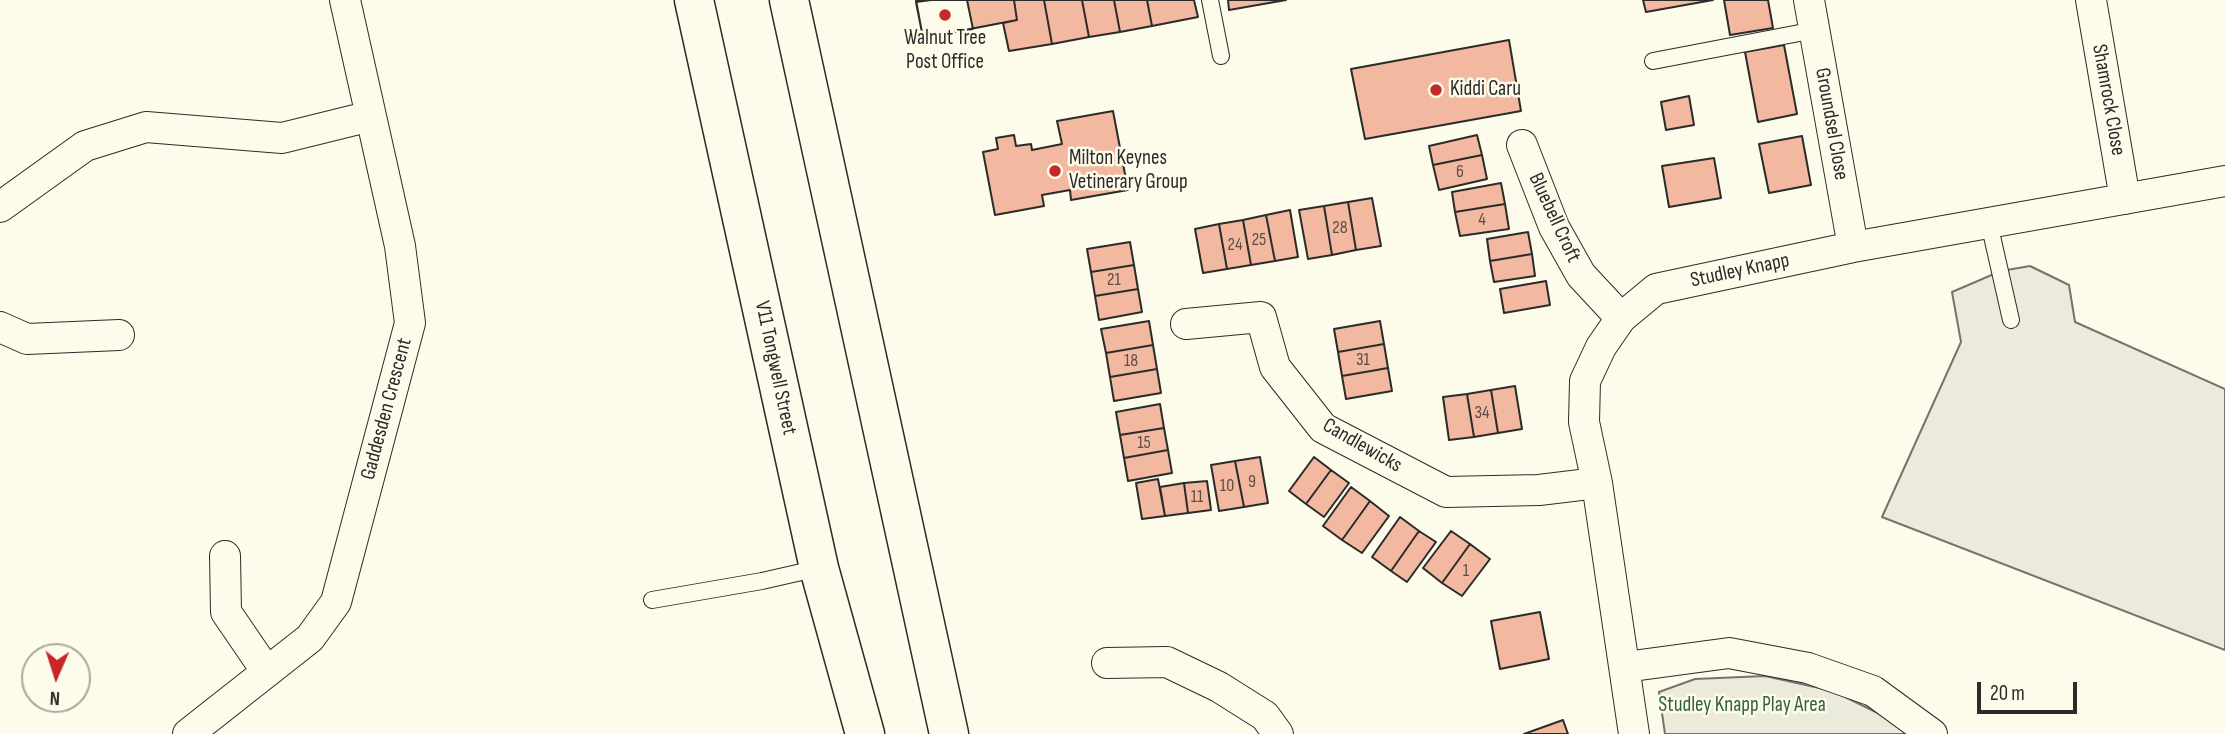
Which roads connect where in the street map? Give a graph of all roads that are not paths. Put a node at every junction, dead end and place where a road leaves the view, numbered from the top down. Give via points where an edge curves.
1 (345, 0) edge
2 (694, 0) edge
3 (789, 0) edge
4 (1210, 0) edge
5 (1810, 0) edge
6 (2091, 0) edge
7 (1815, 30) junction
8 (1221, 56) dead end
9 (1653, 61) dead end
10 (372, 116) junction
11 (1522, 145) dead end
12 (2225, 181) edge
13 (2125, 200) junction
14 (0, 207) edge
15 (1989, 223) junction
16 (1853, 247) junction
17 (1621, 318) junction
18 (2011, 320) dead end
19 (1186, 324) dead end
20 (0, 327) edge
21 (119, 335) dead end
22 (1597, 484) junction
23 (225, 556) dead end
24 (819, 568) junction
25 (652, 600) dead end
26 (1107, 663) dead end
27 (1625, 667) junction
28 (267, 672) junction
29 (188, 734) edge
30 (864, 734) edge
31 (950, 734) edge
32 (1278, 734) edge
33 (1634, 734) edge
34 (1932, 734) edge

1 - 10 street, Gaddesden Crescent
2 - 24 highway, V11 Tongwell Street
3 - 31 highway
4 - 8 lane
5 - 7 street, Groundsel Close
6 - 13 street, Shamrock Close
7 - 9 lane
7 - 16 street, Groundsel Close
10 - 14 street via 282,138 146,127 85,146
10 - 28 street, Gaddesden Crescent via 400,246 410,323 337,602 310,638
11 - 17 street, Bluebell Croft via 1554,227 1581,275
12 - 13 street, Studley Knapp
13 - 15 street, Studley Knapp
15 - 16 street, Studley Knapp
15 - 18 lane
16 - 17 street, Studley Knapp via 1656,289
17 - 22 street, Studley Knapp via 1585,381 1584,422
19 - 22 street, Candlewicks via 1261,317 1275,367 1323,428 1446,492
20 - 21 street via 27,339
22 - 27 street, Studley Knapp
23 - 28 street via 226,612
24 - 25 lane
24 - 30 highway, V11 Tongwell Street
26 - 32 street via 1167,662 1265,716
27 - 33 street, Studley Knapp
27 - 34 street via 1729,653 1808,667 1874,691
28 - 29 street, Gaddesden Crescent

